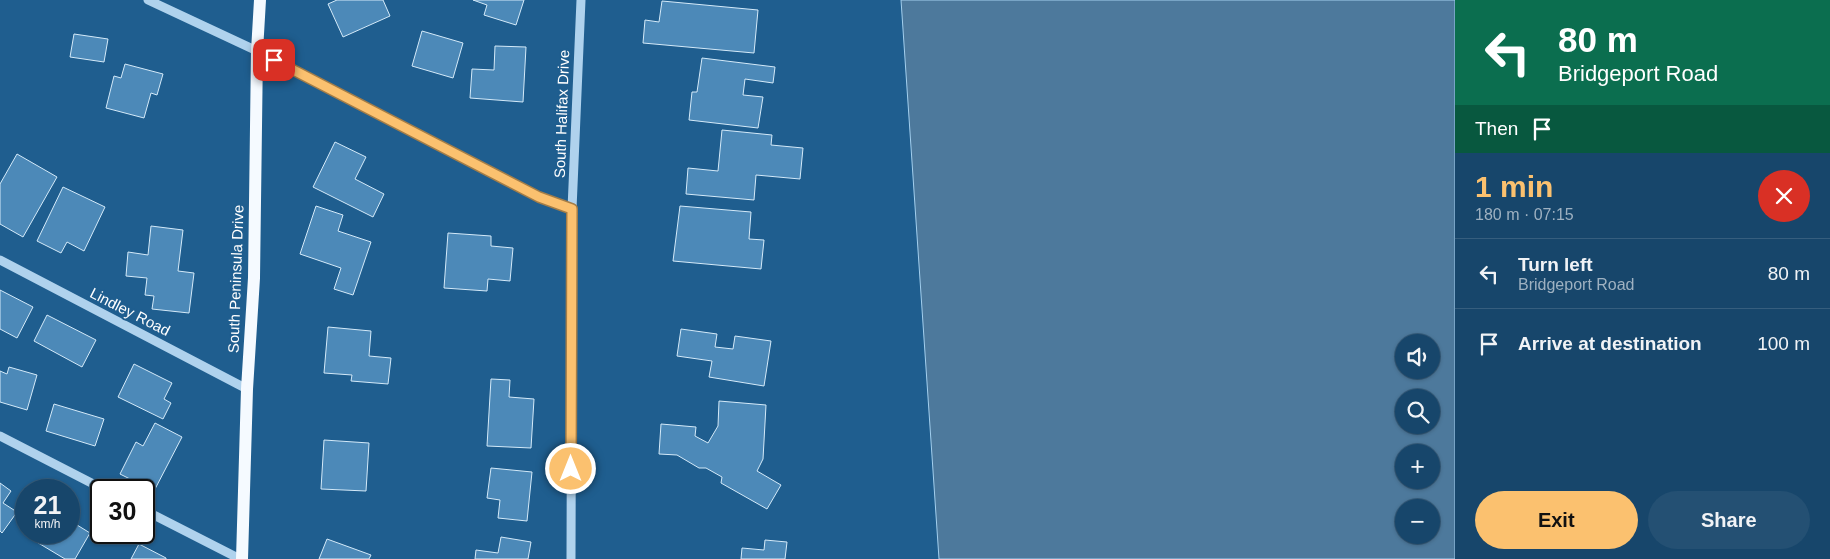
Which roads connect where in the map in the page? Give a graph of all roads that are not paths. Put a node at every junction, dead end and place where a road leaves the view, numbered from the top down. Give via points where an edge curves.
1 (148, 0) edge
2 (260, 0) edge
3 (581, 0) edge
4 (257, 51) junction
5 (572, 209) junction
6 (0, 260) edge
7 (247, 389) junction
8 (0, 436) edge
9 (90, 482) edge
10 (155, 516) edge
11 (241, 559) edge
12 (570, 559) edge

1 - 4 street
2 - 4 main road, South Peninsula Drive
3 - 5 street, South Halifax Drive
4 - 5 street via 539,197
4 - 7 main road, South Peninsula Drive via 254,278
5 - 12 street, South Halifax Drive
6 - 7 street, Lindley Road
7 - 11 main road, South Peninsula Drive
8 - 9 street
10 - 11 street

